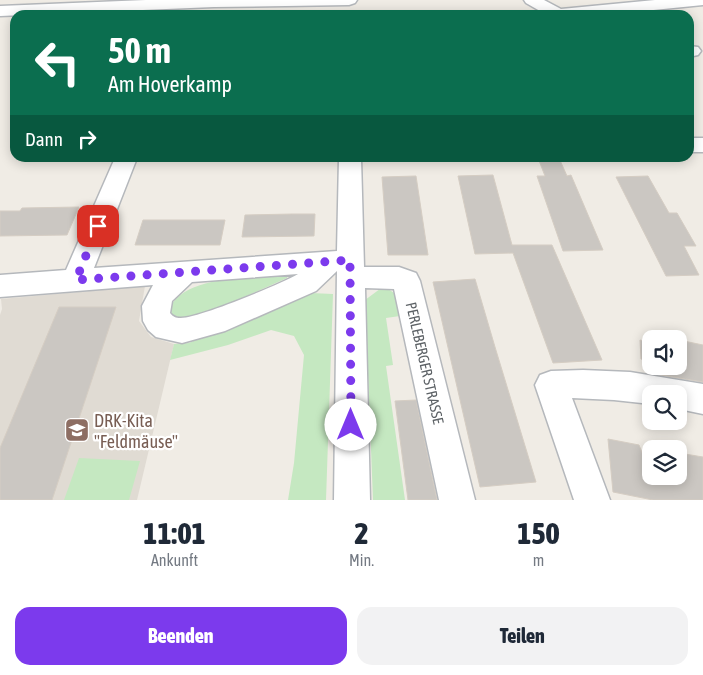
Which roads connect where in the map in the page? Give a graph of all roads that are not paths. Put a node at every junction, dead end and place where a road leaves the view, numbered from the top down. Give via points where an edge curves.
1 (349, 0) edge
2 (532, 0) edge
3 (703, 0) edge
4 (214, 1) edge
5 (21, 10) edge
6 (548, 10) edge
7 (605, 10) edge
8 (124, 162) edge
9 (350, 162) edge
10 (344, 266) junction
11 (185, 272) junction
12 (76, 280) junction
13 (0, 286) edge
14 (642, 388) edge
15 (687, 396) edge
16 (703, 399) edge
17 (352, 500) edge
18 (457, 500) edge
19 (592, 500) edge

1 - 4 street
2 - 6 street
3 - 7 street
4 - 5 street
8 - 12 street
9 - 10 street
10 - 11 street
10 - 11 street via 320,272 306,282 199,328 174,330 158,321 155,306 160,296
10 - 17 street
10 - 18 street, PERLEBERGER STRASSE via 406,281
11 - 12 street
12 - 13 street
14 - 19 street via 581,383 551,385
15 - 16 street

